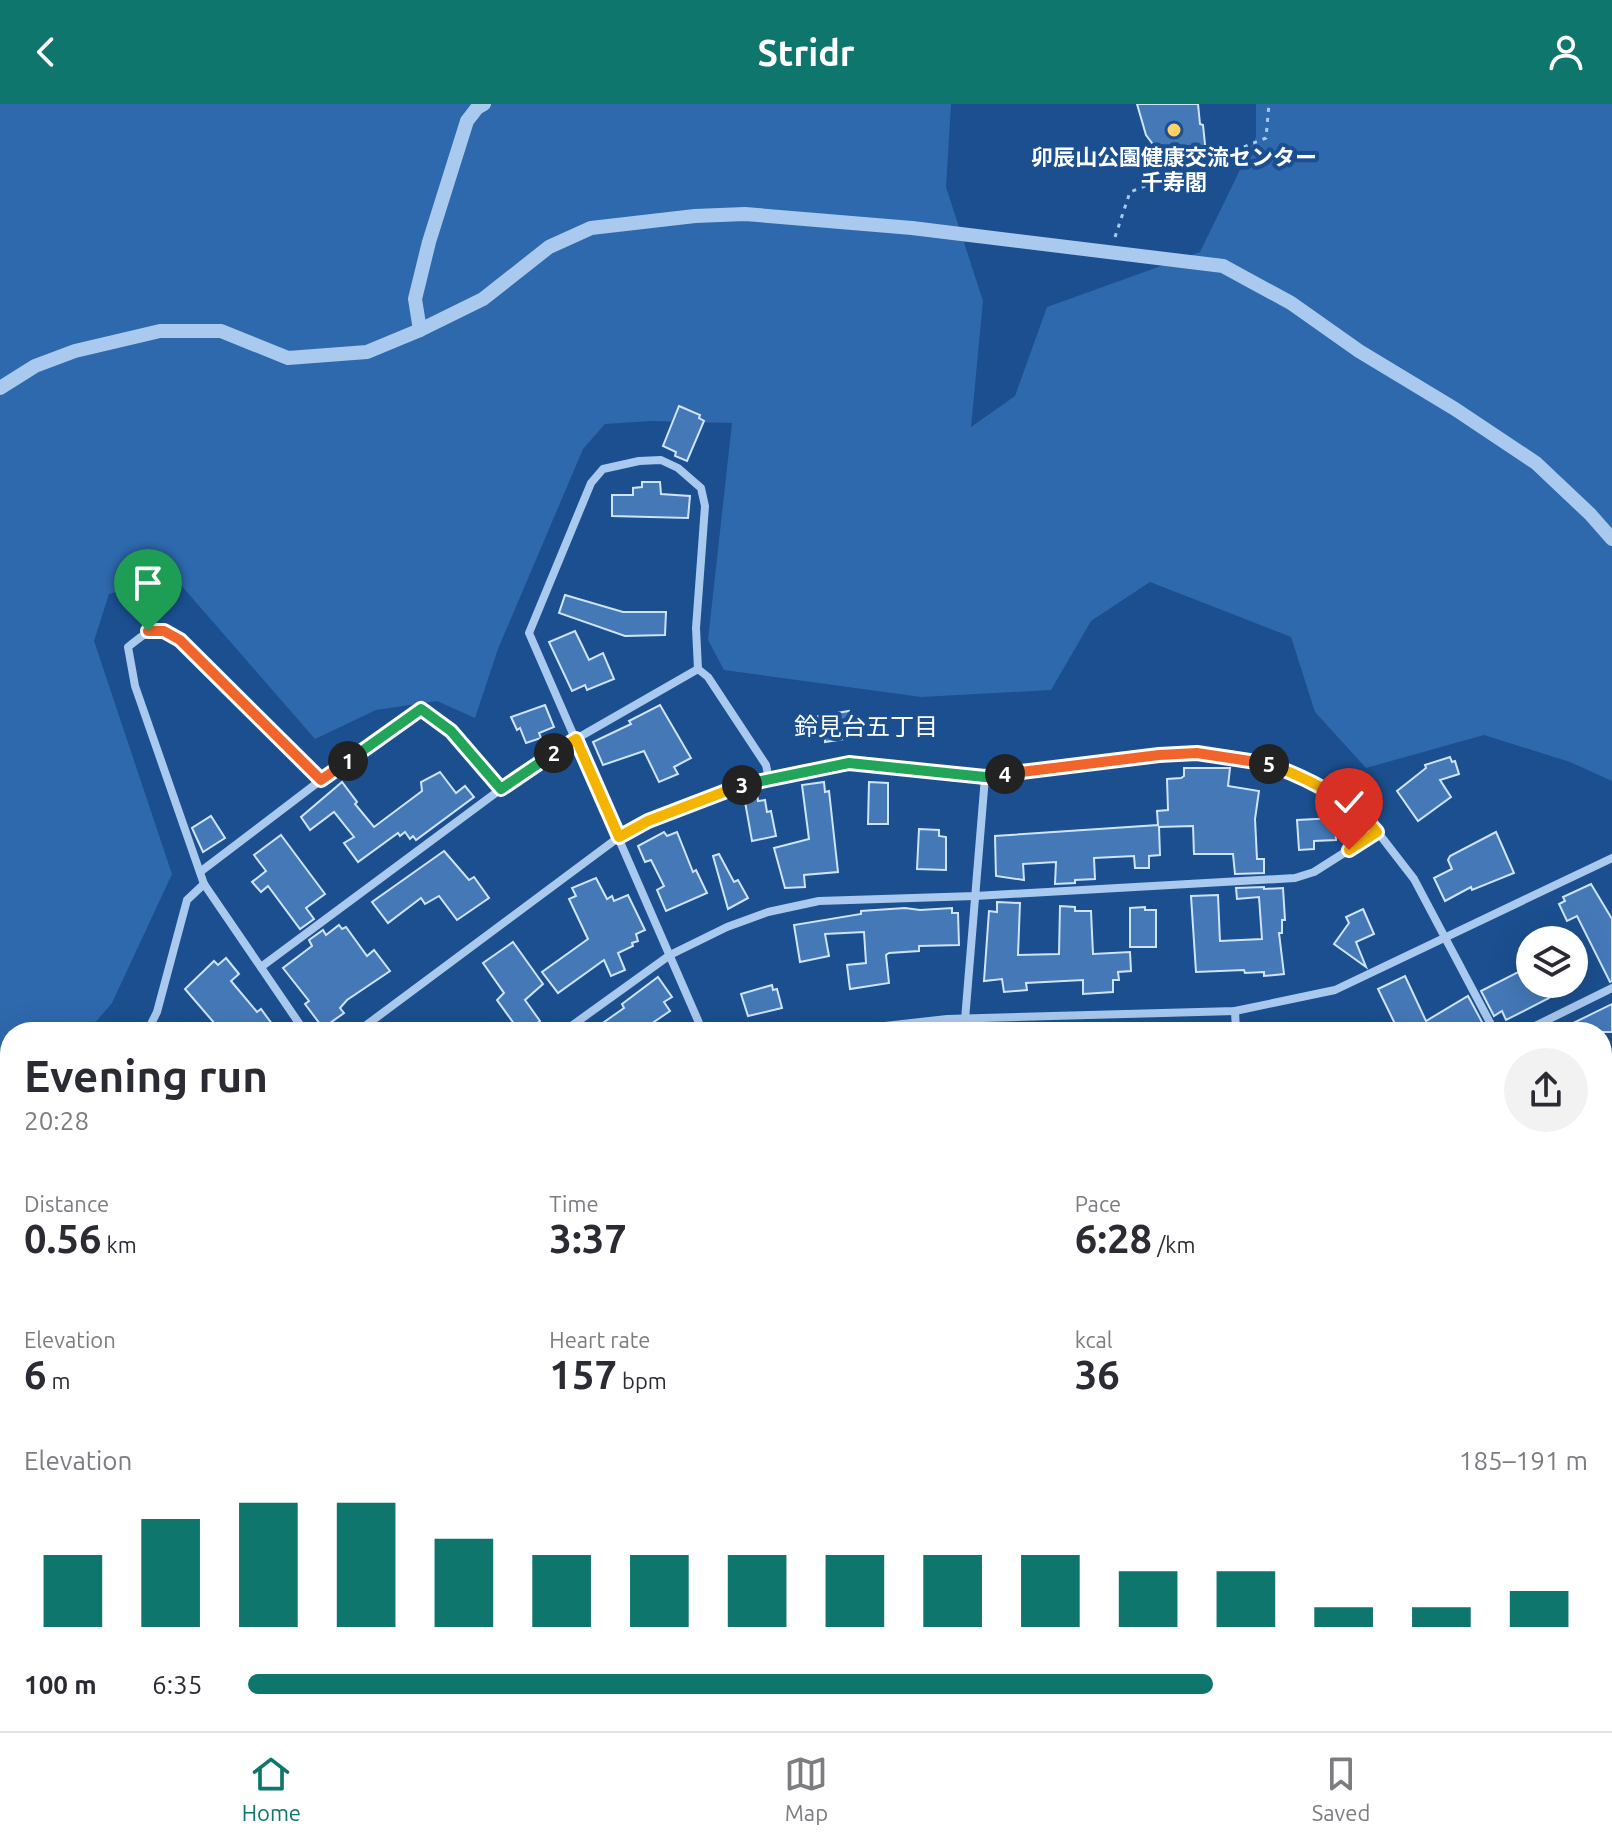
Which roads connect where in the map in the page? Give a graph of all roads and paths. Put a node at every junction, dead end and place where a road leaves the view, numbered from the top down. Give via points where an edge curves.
1 (484, 104) edge
2 (1269, 104) edge
3 (1110, 252) junction
4 (420, 330) junction
5 (0, 388) edge
6 (1612, 539) edge
7 (698, 669) junction
8 (576, 739) junction
9 (985, 777) junction
10 (769, 779) junction
11 (321, 780) junction
12 (501, 789) junction
13 (1377, 832) junction
14 (619, 837) junction
15 (1612, 858) edge
16 (200, 872) junction
17 (204, 884) junction
18 (975, 896) junction
19 (1446, 937) junction
20 (670, 955) junction
21 (261, 967) junction
22 (1612, 988) edge
23 (1235, 1011) junction
24 (966, 1018) junction
25 (152, 1022) edge
26 (298, 1022) edge
27 (370, 1022) edge
28 (577, 1022) edge
29 (699, 1022) edge
30 (927, 1022) edge
31 (965, 1022) edge
32 (1236, 1022) edge
33 (1490, 1022) edge
34 (1543, 1022) edge

1 - 4 street via 467,121 429,242 415,299
2 - 3 path via 1266,138 1130,192
3 - 4 street via 745,214 641,221 591,228 549,247 483,299
3 - 6 street via 1223,266 1291,303 1536,463
4 - 5 street via 367,352 288,358 221,331 160,331 75,351 35,366
7 - 8 street
7 - 8 street via 705,506 701,488 661,460 603,469 591,483 529,633
7 - 10 street via 766,765
8 - 12 street
8 - 14 street
9 - 10 street via 849,763
9 - 13 street via 1159,755 1197,753 1262,761 1301,776 1366,817
9 - 18 street
10 - 14 street via 648,821
11 - 12 street via 421,709 451,731
11 - 16 street
11 - 16 street via 180,640 164,631 148,631 128,647 135,686
12 - 21 street
13 - 18 street via 1314,872 1295,878
13 - 19 street via 1414,879
14 - 20 street
14 - 27 street
15 - 19 street
16 - 17 street
17 - 21 street
17 - 25 street via 187,900
18 - 20 street via 819,901 768,912
18 - 24 street
19 - 23 street via 1335,990
19 - 33 street
20 - 28 street
20 - 29 street
21 - 26 street
22 - 34 street
23 - 24 street
23 - 32 street
24 - 30 street
24 - 31 street

